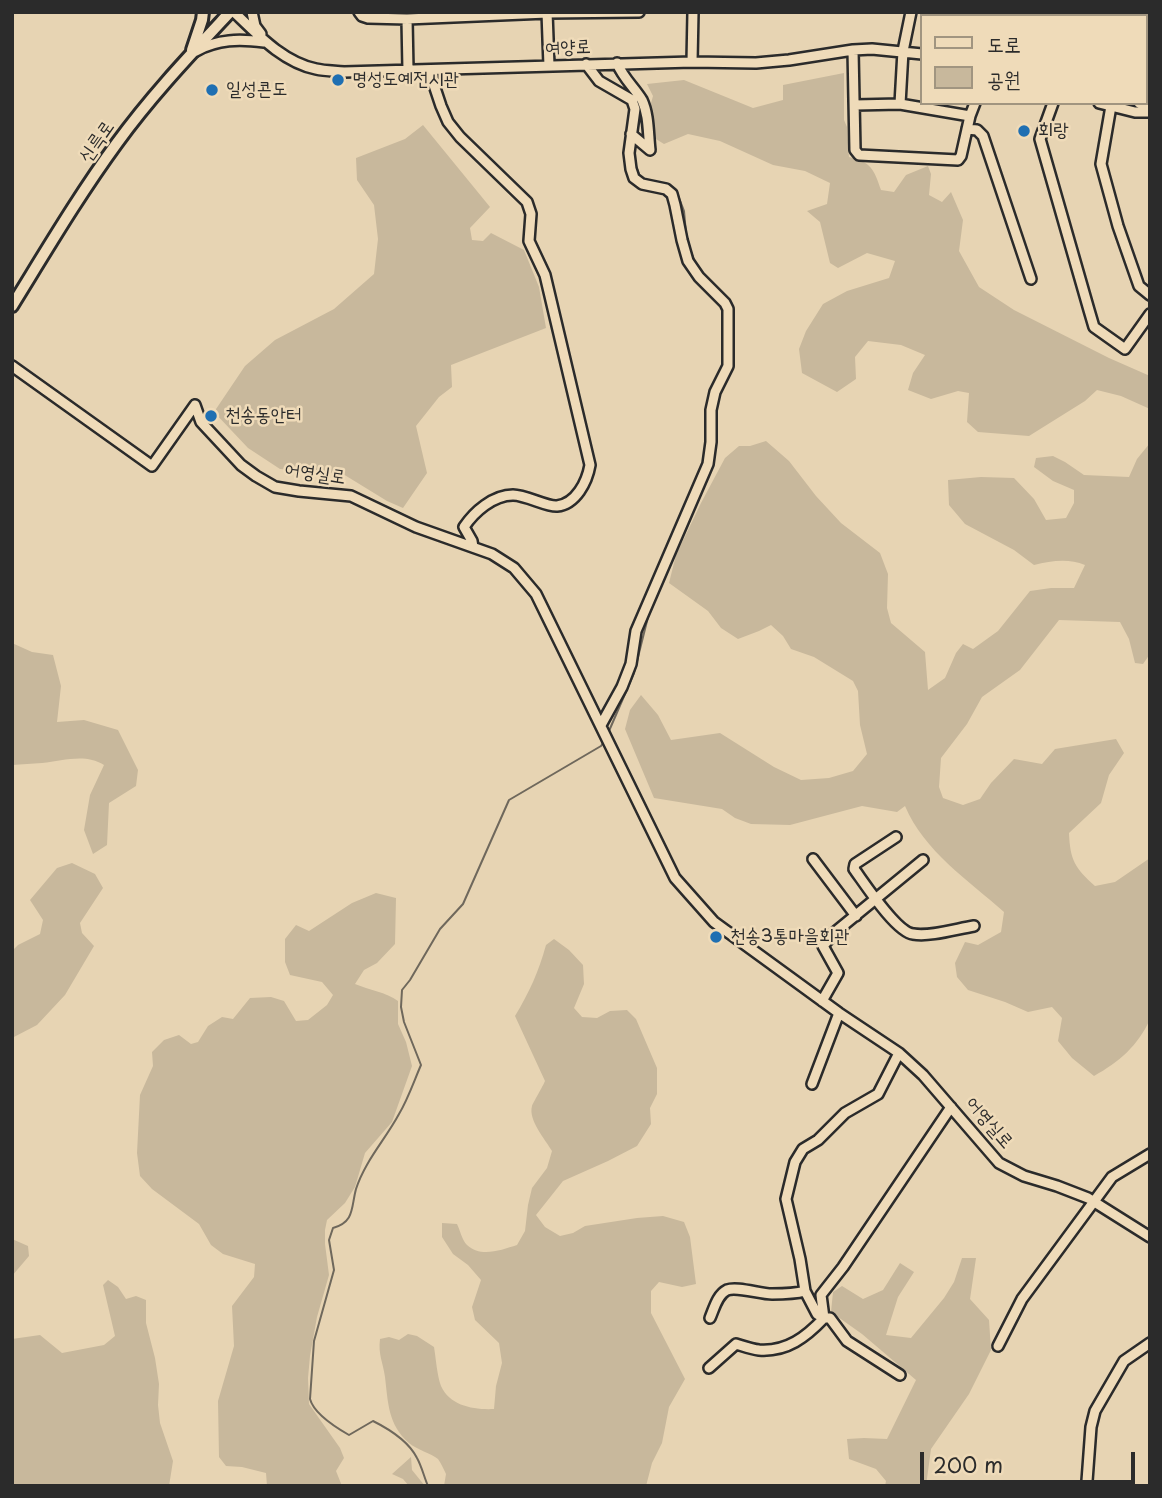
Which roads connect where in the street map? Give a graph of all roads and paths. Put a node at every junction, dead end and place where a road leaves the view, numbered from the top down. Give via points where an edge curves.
1 (203, 12) edge
2 (232, 12) edge
3 (252, 12) edge
4 (359, 12) edge
5 (639, 12) edge
6 (692, 12) edge
7 (911, 12) edge
8 (547, 13) edge
9 (601, 13) edge
10 (482, 14) edge
11 (407, 19) junction
12 (265, 42) junction
13 (853, 50) junction
14 (903, 51) junction
15 (191, 54) junction
16 (920, 54) edge
17 (692, 62) junction
18 (617, 63) junction
19 (586, 64) junction
20 (549, 66) junction
21 (432, 70) junction
22 (408, 71) junction
23 (900, 104) junction
24 (855, 105) junction
25 (974, 105) edge
26 (1052, 105) edge
27 (1107, 105) edge
28 (1111, 106) junction
29 (1150, 113) edge
30 (970, 116) junction
31 (967, 129) junction
32 (631, 134) junction
33 (1031, 279) dead end
34 (1150, 295) edge
35 (12, 306) edge
36 (1148, 321) edge
37 (12, 366) edge
38 (473, 547) junction
39 (602, 727) junction
40 (896, 837) dead end
41 (813, 859) dead end
42 (923, 860) dead end
43 (877, 899) junction
44 (856, 916) junction
45 (974, 926) dead end
46 (822, 1001) junction
47 (839, 1013) junction
48 (899, 1053) junction
49 (812, 1084) dead end
50 (951, 1107) junction
51 (1150, 1154) edge
52 (1093, 1201) junction
53 (1150, 1237) edge
54 (805, 1291) junction
55 (710, 1318) dead end
56 (824, 1318) junction
57 (1150, 1343) edge
58 (998, 1346) dead end
59 (709, 1368) dead end
60 (901, 1375) dead end
61 (1085, 1486) edge

1 - 15 main road
2 - 12 street, 여양로
2 - 15 main road, 신륵로
3 - 12 street
4 - 11 street via 368,18
5 - 9 street
6 - 17 street
7 - 14 street
8 - 9 street
8 - 10 street
8 - 20 street
10 - 11 street
11 - 22 street
12 - 15 street via 220,41
12 - 22 street, 여양로 via 317,69
13 - 14 street, 여양로
13 - 17 street, 여양로 via 773,62
13 - 24 street
14 - 16 street, 여양로
14 - 23 street
15 - 35 main road, 신륵로 via 117,143
17 - 18 street, 여양로
18 - 19 street, 여양로
18 - 32 street via 647,114 650,149
19 - 20 street, 여양로
19 - 32 street via 599,81 632,100
20 - 21 street, 여양로
21 - 22 street, 여양로
21 - 38 street via 448,122 527,202 529,241 544,275 590,465 581,489 569,501 555,506 513,495 482,508 464,527
23 - 24 street
23 - 30 street
24 - 31 street via 855,150 859,155 958,160
25 - 30 street
26 - 36 street via 1040,139 1094,327 1125,349
27 - 28 street
28 - 29 street
28 - 34 street via 1101,164 1139,286
30 - 31 street
31 - 33 street via 983,136
32 - 39 street via 629,153 635,178 672,194 688,261 728,309 728,366 710,410 708,464 636,631 631,664
37 - 38 street, 어영실로 via 152,466 195,405 201,422 241,465 275,487 351,496 416,527
38 - 39 street, 어영실로 via 514,568 536,594
39 - 46 street, 어영실로 via 675,878 714,922
40 - 43 street via 855,864 854,869
41 - 44 street
42 - 43 street
43 - 44 street
43 - 45 street via 909,934
44 - 46 street via 824,946 838,973
46 - 47 street, 어영실로
47 - 48 street, 어영실로
47 - 49 street
48 - 50 street, 어영실로
48 - 54 street via 878,1094 845,1114 803,1149 795,1162 786,1199
50 - 52 street, 어영실로 via 999,1163
50 - 56 street via 821,1295
51 - 52 street via 1112,1177
52 - 53 street, 어영실로
52 - 58 street via 1022,1298
54 - 55 street via 726,1290
54 - 56 street
56 - 59 street via 783,1348 759,1350 736,1344
56 - 60 street via 830,1318 847,1341
57 - 61 street via 1124,1361 1095,1411

